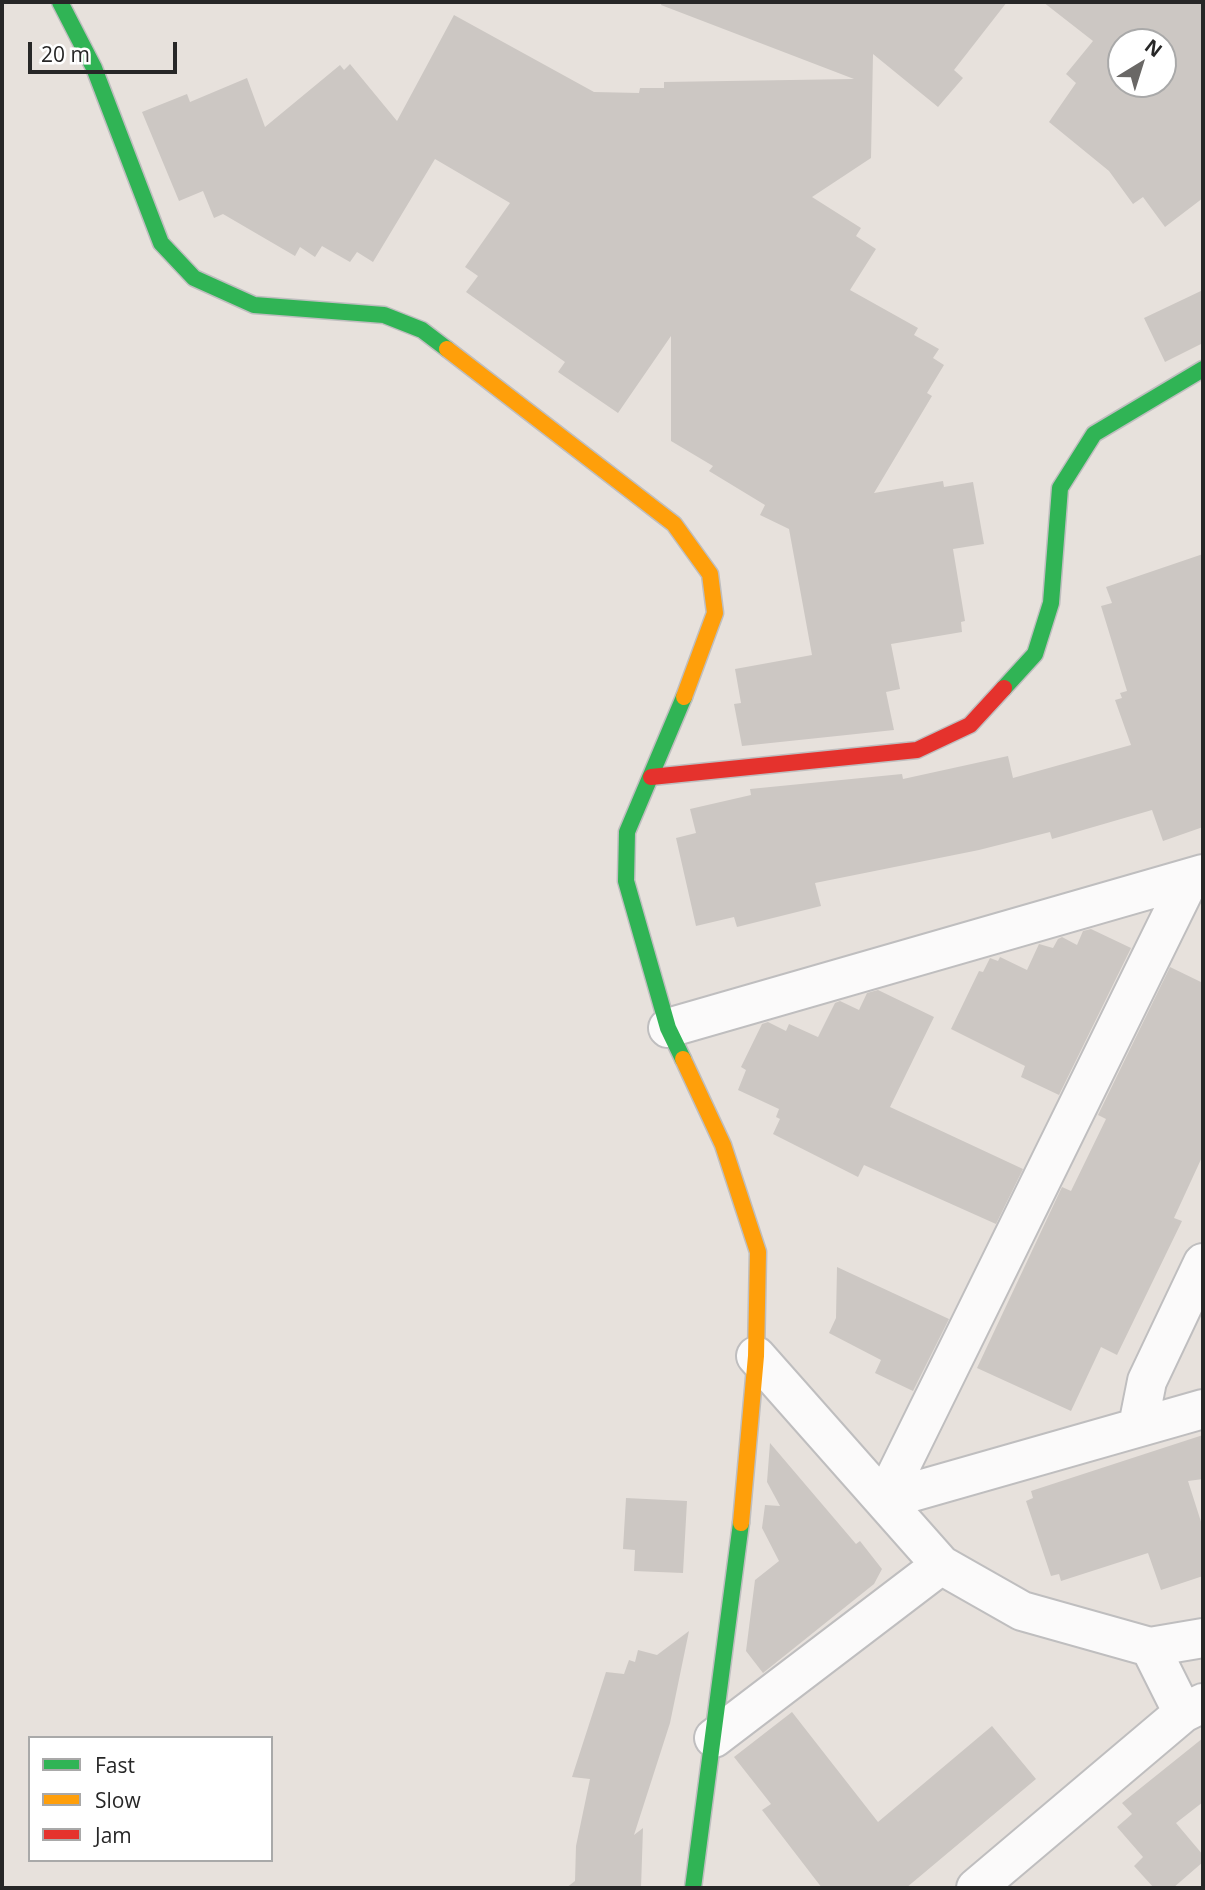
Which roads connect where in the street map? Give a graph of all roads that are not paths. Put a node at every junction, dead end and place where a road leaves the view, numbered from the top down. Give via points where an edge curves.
1 (60, 2) edge
2 (1203, 369) edge
3 (651, 777) junction
4 (1196, 876) edge
5 (668, 1028) junction
6 (1203, 1263) edge
7 (756, 1356) junction
8 (1203, 1409) edge
9 (1138, 1426) junction
10 (884, 1500) junction
11 (942, 1565) junction
12 (1203, 1638) edge
13 (1150, 1647) junction
14 (1193, 1708) edge
15 (714, 1738) junction
16 (694, 1888) edge
17 (976, 1888) edge

1 - 3 street via 94,68 161,243 194,278 254,304 384,315 422,330 674,524 710,574 715,613
2 - 3 street via 1094,435 1060,488 1051,603 1035,654 970,725 916,750
3 - 5 street via 627,832 626,881
4 - 5 street
4 - 10 street
5 - 7 street via 723,1145 758,1252
6 - 9 street via 1146,1381
7 - 10 street
7 - 15 street
8 - 9 street
9 - 10 street
10 - 11 street
11 - 13 street via 1022,1611
11 - 15 street
12 - 13 street
13 - 14 street
14 - 17 street
15 - 16 street

